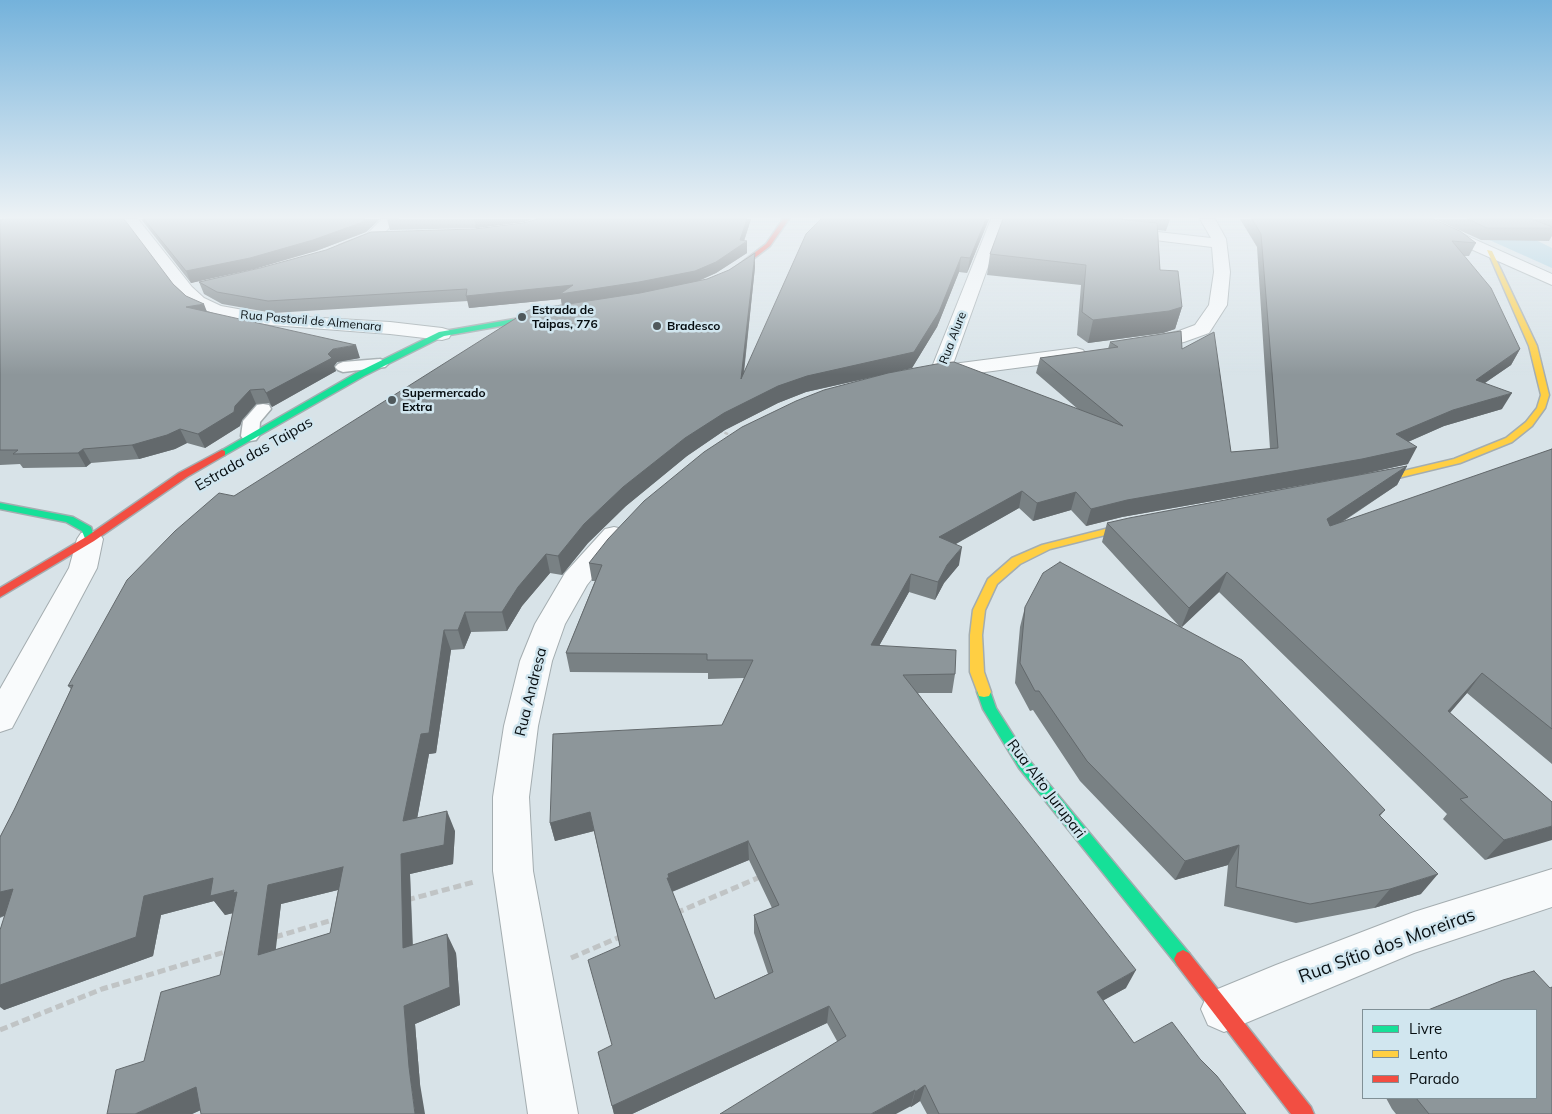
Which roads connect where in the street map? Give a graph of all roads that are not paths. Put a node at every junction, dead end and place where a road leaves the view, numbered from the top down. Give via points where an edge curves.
1 (177, 271) edge
2 (735, 271) edge
3 (978, 271) edge
4 (1222, 271) edge
5 (1498, 271) edge
6 (1532, 271) edge
7 (1552, 280) edge
8 (716, 282) edge
9 (565, 313) edge
10 (442, 334) junction
11 (408, 352) junction
12 (380, 364) junction
13 (343, 367) dead end
14 (940, 371) junction
15 (911, 376) edge
16 (376, 379) dead end
17 (263, 409) dead end
18 (250, 436) junction
19 (1354, 485) edge
20 (0, 506) edge
21 (152, 511) dead end
22 (630, 519) edge
23 (1149, 522) edge
24 (90, 538) junction
25 (0, 593) edge
26 (0, 719) edge
27 (1552, 888) edge
28 (1224, 1009) junction
29 (553, 1114) edge
30 (1304, 1114) edge

1 - 10 street, Rua Pastoril de Almenara via 194,290 198,302 216,311 242,317
2 - 8 street
3 - 14 street, Rua Alure
4 - 14 street via 1218,305 1202,328 1170,340
5 - 19 street via 1533,346 1545,394 1541,408 1529,424 1509,440 1420,472
6 - 7 street
9 - 10 street, Estrada das Taipas
10 - 11 street, Estrada das Taipas
11 - 12 street, Estrada das Taipas
11 - 16 street, Estrada das Taipas
12 - 13 lane
12 - 18 street, Estrada das Taipas
14 - 15 street
17 - 18 lane via 252,421
18 - 24 street, Estrada das Taipas via 152,495
20 - 24 street via 69,519 87,529
21 - 24 street, Estrada das Taipas
22 - 29 street, Rua Andresa via 575,580 550,624 536,661 521,726 511,797 513,872
23 - 28 street, Rua Alto Jurupari via 1088,534 1046,547 1016,561 992,582 979,610 977,672 990,709 1024,764
24 - 25 street, Estrada das Taipas
24 - 26 street via 83,568
27 - 28 street, Rua Sítio dos Moreiras via 1414,933
28 - 30 street, Rua Alto Jurupari

